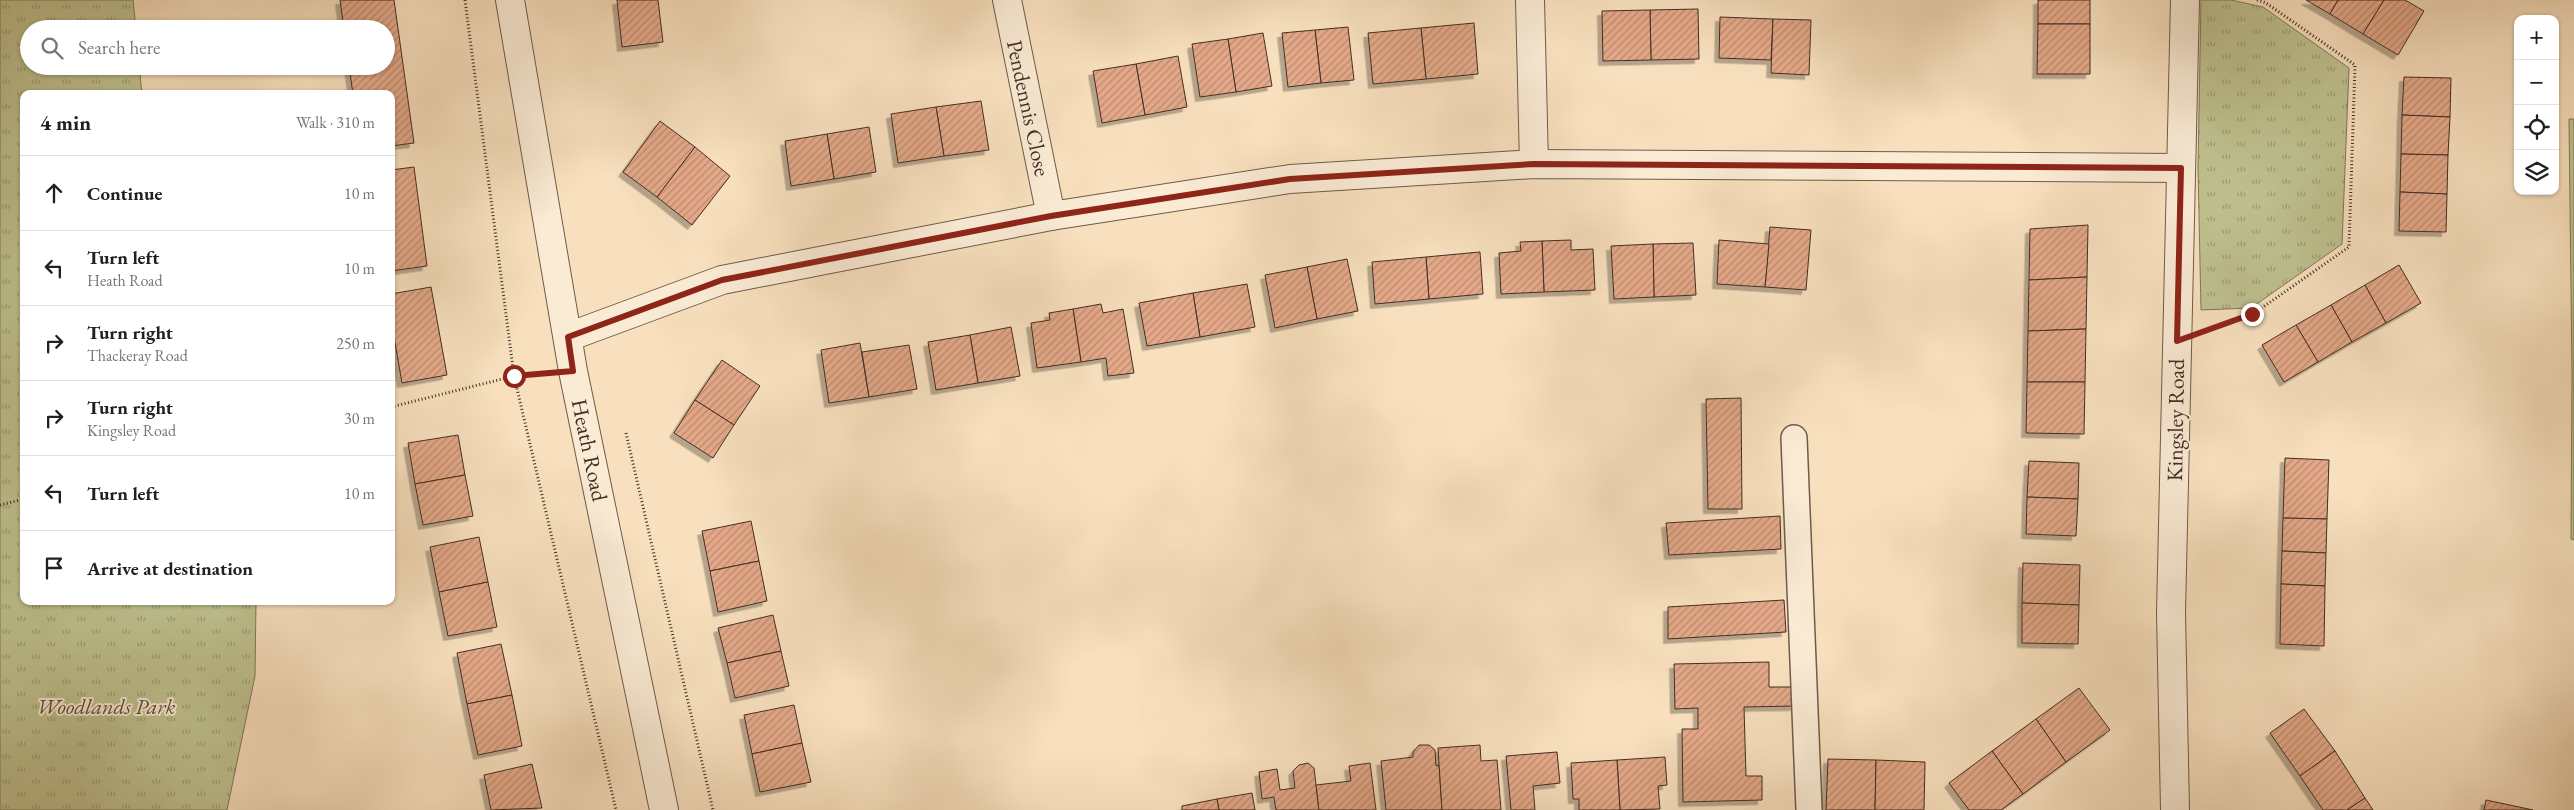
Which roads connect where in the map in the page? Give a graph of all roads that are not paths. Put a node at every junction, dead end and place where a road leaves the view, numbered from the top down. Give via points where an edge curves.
1 (510, 0) edge
2 (1007, 0) edge
3 (1530, 0) edge
4 (2185, 0) edge
5 (1534, 164) junction
6 (2181, 168) junction
7 (1051, 216) junction
8 (568, 337) junction
9 (1794, 438) dead end
10 (664, 810) edge
11 (1809, 810) edge
12 (2175, 810) edge

1 - 8 street, Heath Road
2 - 7 street, Pendennis Close
3 - 5 street
4 - 6 street, Kingsley Road
5 - 6 street
5 - 7 street via 1290,179
6 - 12 street, Kingsley Road via 2171,613
7 - 8 street via 722,280
8 - 10 street, Heath Road
9 - 11 lane

